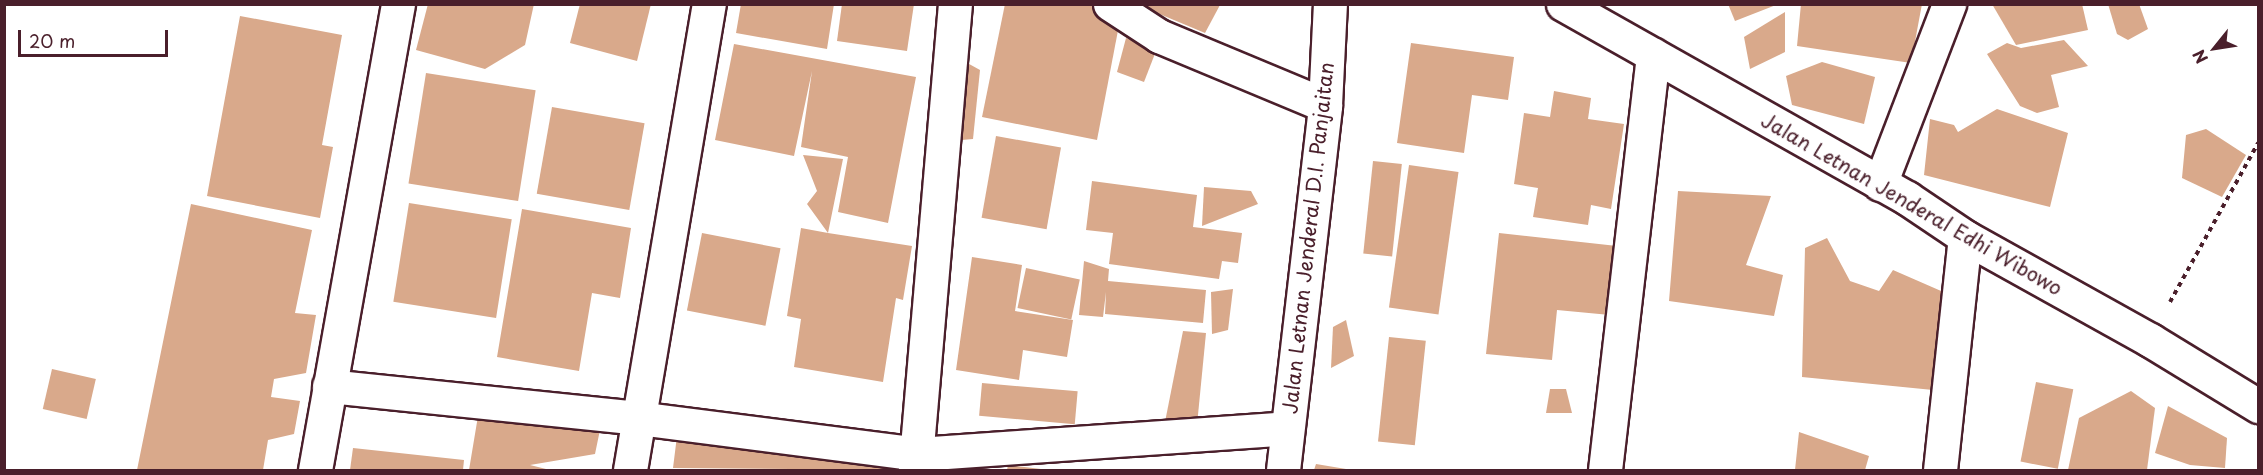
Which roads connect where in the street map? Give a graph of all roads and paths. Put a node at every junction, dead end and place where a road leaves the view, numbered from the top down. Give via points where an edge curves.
1 (398, 4) edge
2 (709, 4) edge
3 (955, 4) edge
4 (1110, 4) edge
5 (1330, 4) edge
6 (1563, 4) edge
7 (1949, 4) edge
8 (1653, 55) junction
9 (1325, 105) junction
10 (2259, 143) edge
11 (1880, 184) junction
12 (1965, 237) junction
13 (2150, 340) junction
14 (329, 386) junction
15 (2259, 406) edge
16 (638, 418) junction
17 (1287, 428) junction
18 (916, 462) edge
19 (315, 471) edge
20 (630, 471) edge
21 (1283, 471) edge
22 (1605, 471) edge
23 (1940, 471) edge

1 - 14 street
2 - 16 street
3 - 18 street
4 - 9 street via 1159,36
5 - 9 street, Jalan Letnan Jenderal D.I. Panjaitan
6 - 8 street, Jalan Letnan Jenderal Edhi Wibowo
7 - 11 street
8 - 11 street, Jalan Letnan Jenderal Edhi Wibowo
8 - 22 street
9 - 17 street, Jalan Letnan Jenderal D.I. Panjaitan
10 - 13 path
11 - 12 street, Jalan Letnan Jenderal Edhi Wibowo
12 - 13 street, Jalan Letnan Jenderal Edhi Wibowo
12 - 23 street
13 - 15 street, Jalan Letnan Jenderal Edhi Wibowo
14 - 16 street
14 - 19 street
16 - 18 street
16 - 20 street
17 - 18 street
17 - 21 street, Jalan Letnan Jenderal D.I. Panjaitan

